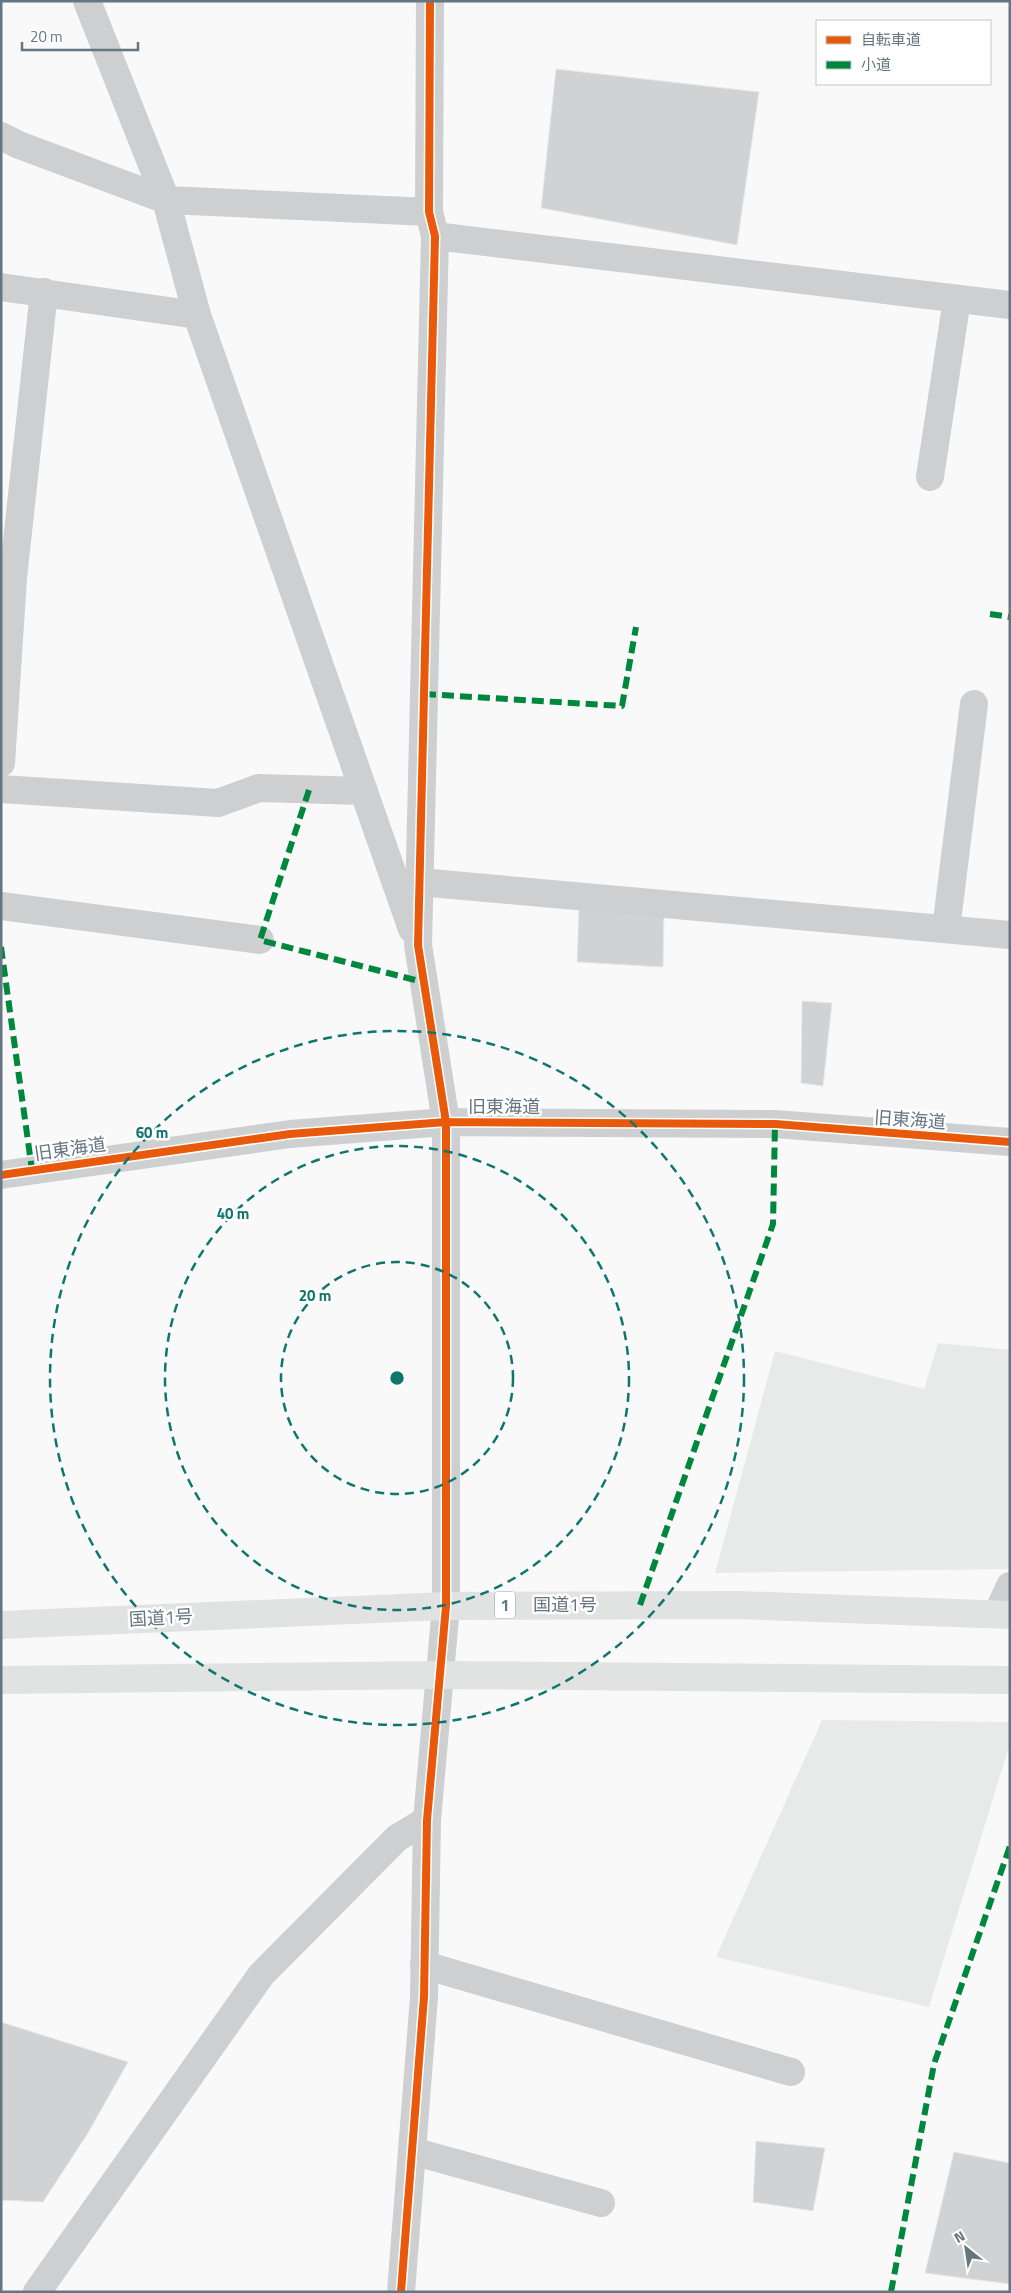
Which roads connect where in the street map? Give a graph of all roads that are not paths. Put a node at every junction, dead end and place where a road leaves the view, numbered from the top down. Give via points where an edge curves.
1 (87, 1) edge
2 (430, 1) edge
3 (1, 136) edge
4 (166, 200) junction
5 (432, 224) junction
6 (1, 287) edge
7 (44, 292) junction
8 (957, 298) junction
9 (1010, 305) edge
10 (197, 315) junction
11 (930, 477) dead end
12 (7, 578) edge
13 (974, 704) dead end
14 (1, 763) edge
15 (1, 789) edge
16 (364, 792) junction
17 (420, 882) junction
18 (1, 906) edge
19 (946, 929) junction
20 (1010, 935) edge
21 (260, 940) dead end
22 (418, 945) junction
23 (446, 1122) junction
24 (1010, 1142) edge
25 (1, 1175) edge
26 (1010, 1586) edge
27 (446, 1606) junction
28 (1003, 1615) edge
29 (1, 1625) edge
30 (440, 1675) junction
31 (1, 1680) edge
32 (1010, 1680) edge
33 (427, 1820) junction
34 (424, 1965) junction
35 (791, 2072) dead end
36 (412, 2151) junction
37 (601, 2203) dead end
38 (37, 2292) edge
39 (401, 2292) edge

1 - 4 street
2 - 5 street
3 - 4 street
4 - 5 street
4 - 10 street
5 - 8 street
5 - 17 street
6 - 7 street
7 - 10 street
7 - 12 street
8 - 9 street
8 - 11 street
10 - 16 street
12 - 14 street
13 - 19 street
15 - 16 street via 218,803 259,788
16 - 22 street
17 - 19 street
17 - 22 street
18 - 21 street
19 - 20 street
22 - 23 street
23 - 24 street, 旧東海道 via 776,1124
23 - 25 street, 旧東海道 via 290,1134
23 - 27 street
26 - 28 street
27 - 28 highway, 国道1号 / 1 via 738,1605
27 - 29 highway, 国道1号 / 1
27 - 30 street
30 - 31 highway
30 - 32 highway
30 - 33 street
33 - 34 street
33 - 38 street via 397,1838 261,1975
34 - 35 street
34 - 36 street
36 - 37 street
36 - 39 street

